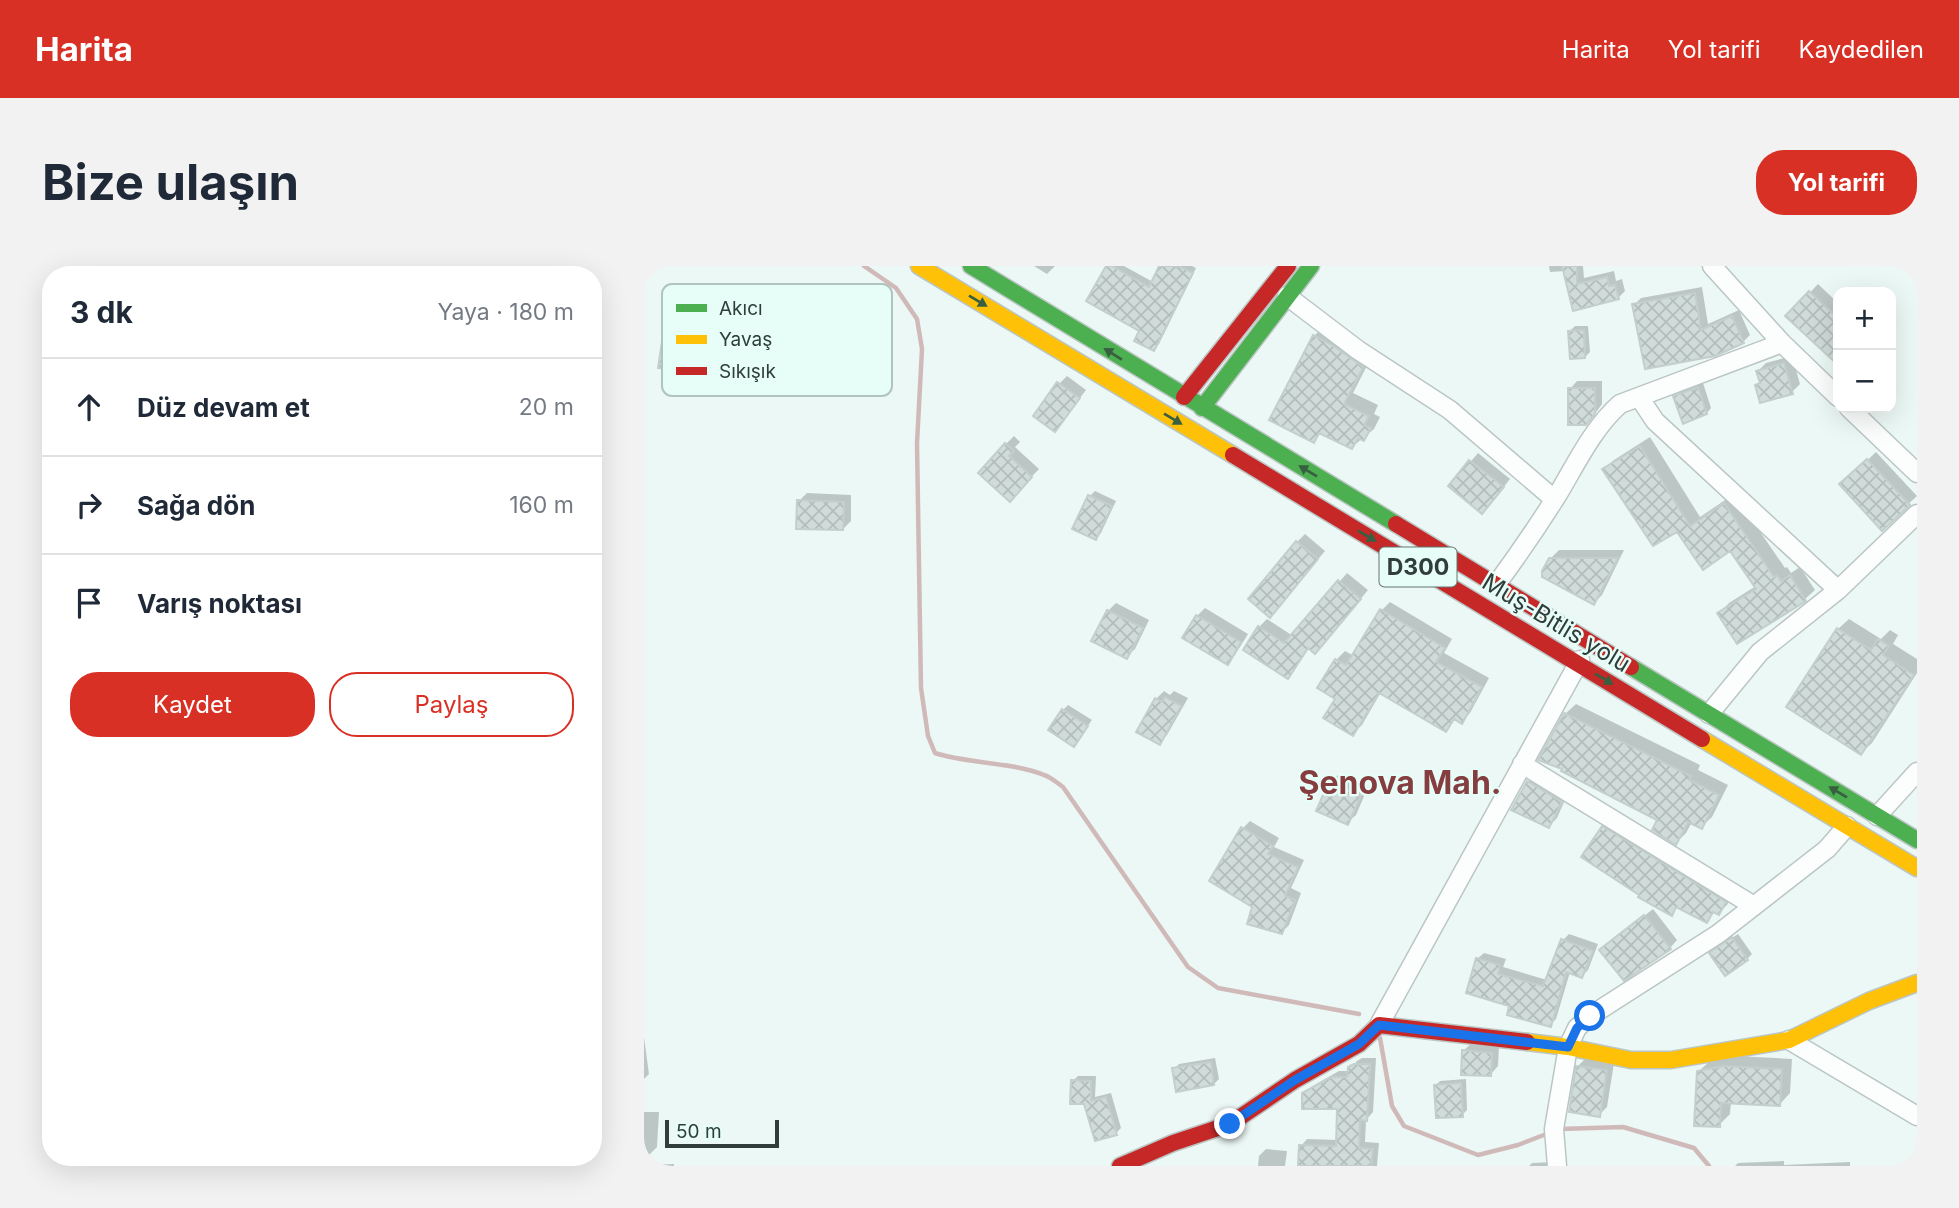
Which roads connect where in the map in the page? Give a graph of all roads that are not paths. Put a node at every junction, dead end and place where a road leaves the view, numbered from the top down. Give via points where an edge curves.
1 (919, 266) edge
2 (971, 266) edge
3 (1288, 266) edge
4 (1311, 266) edge
5 (1712, 266) edge
6 (1287, 296) junction
7 (1782, 343) junction
8 (1833, 392) edge
9 (1184, 397) junction
10 (1639, 397) junction
11 (1202, 408) junction
12 (1854, 413) edge
13 (1917, 473) edge
14 (1554, 499) junction
15 (1917, 514) edge
16 (1412, 534) junction
17 (1401, 556) junction
18 (1465, 566) junction
19 (1496, 585) junction
20 (1453, 587) junction
21 (1838, 590) junction
22 (1591, 642) junction
23 (1578, 663) junction
24 (1709, 714) junction
25 (1521, 764) junction
26 (1917, 772) edge
27 (1877, 816) junction
28 (1847, 825) junction
29 (1917, 841) edge
30 (1917, 867) edge
31 (1754, 906) junction
32 (1917, 983) edge
33 (1379, 1025) junction
34 (1789, 1040) junction
35 (1568, 1047) junction
36 (1917, 1116) edge
37 (1556, 1159) edge
38 (1121, 1166) edge

1 -> 17 main road, Muş-Bitlis yolu / D300
9 -> 2 main road, Muş-Bitlis yolu / D300
3 - 9 main road
4 - 6 main road
5 - 7 street
6 - 11 main road
6 - 14 street via 1358,350 1450,410
7 - 8 street
7 - 10 street
9 - 11 main road, Muş-Bitlis yolu / D300
10 - 14 street via 1609,414
10 - 21 street via 1655,421
16 -> 11 main road, Muş-Bitlis yolu / D300
12 - 13 street
14 - 19 street
15 - 21 street
16 - 17 main road
16 - 18 main road, Muş-Bitlis yolu / D300
17 - 20 main road, Muş-Bitlis yolu / D300
18 - 19 main road, Muş-Bitlis yolu / D300
18 - 20 main road
19 - 22 main road, Muş-Bitlis yolu / D300
20 - 23 main road, Muş-Bitlis yolu / D300
21 - 24 street via 1760,652
22 - 23 street
22 - 24 main road, Muş-Bitlis yolu / D300
23 - 25 street
23 -> 28 main road, Muş-Bitlis yolu / D300
27 -> 24 main road, Muş-Bitlis yolu / D300
25 - 31 street
25 - 33 street
26 - 27 street
27 - 29 main road, Muş-Bitlis yolu / D300
28 - 30 main road, Muş-Bitlis yolu / D300
28 - 31 street via 1827,849
31 - 35 street via 1590,1016 1577,1028
32 - 34 main road
33 - 35 main road
33 - 38 main road via 1359,1044 1230,1124
34 - 35 main road via 1650,1061
34 - 36 street
35 - 37 street via 1554,1129

